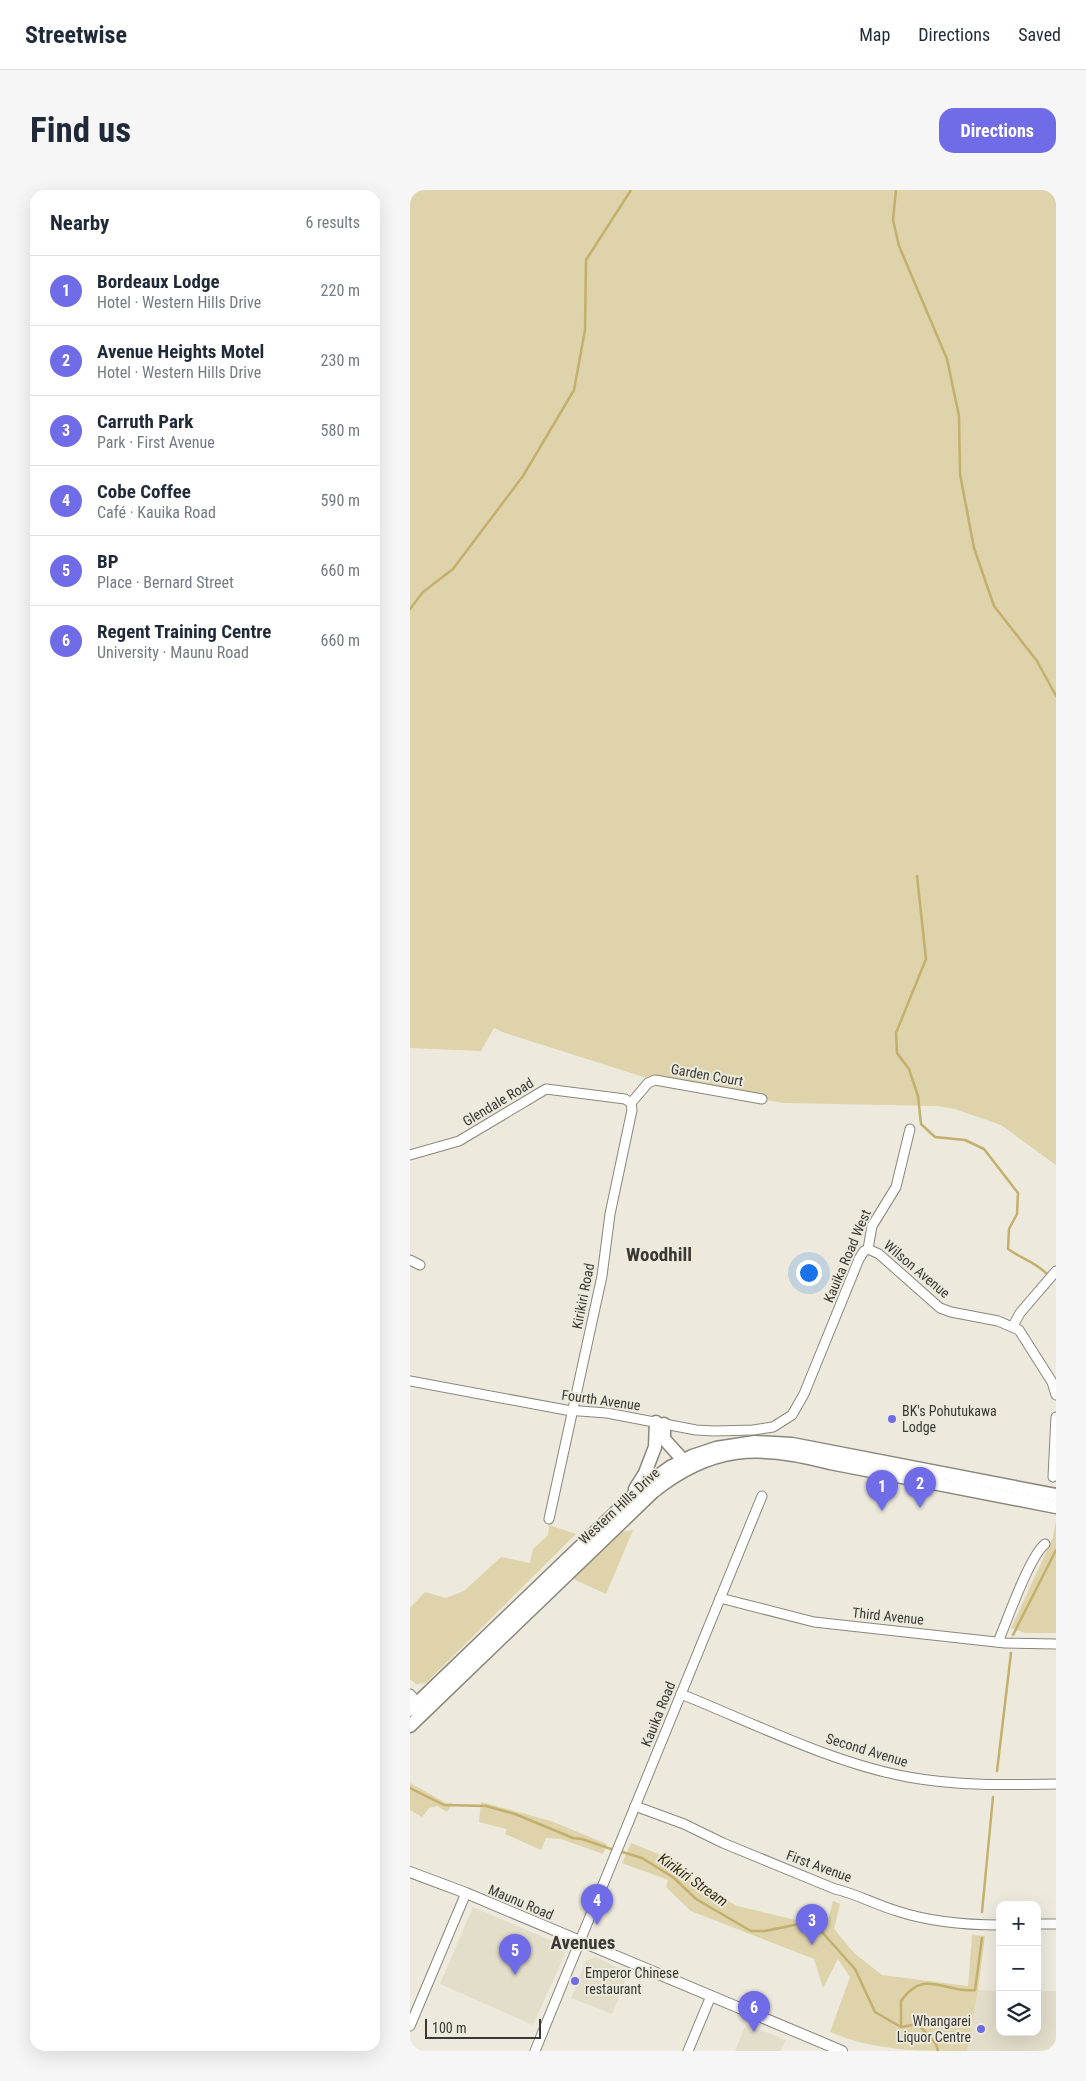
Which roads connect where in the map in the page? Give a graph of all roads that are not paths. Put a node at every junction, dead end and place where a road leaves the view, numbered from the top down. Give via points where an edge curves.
1 (762, 1099) dead end
2 (631, 1103) junction
3 (910, 1129) dead end
4 (410, 1155) edge
5 (868, 1249) junction
6 (410, 1260) edge
7 (420, 1265) dead end
8 (1056, 1271) edge
9 (1013, 1326) junction
10 (1054, 1380) edge
11 (410, 1381) edge
12 (1056, 1395) edge
13 (574, 1410) junction
14 (1056, 1417) edge
15 (788, 1419) joint
16 (660, 1423) junction
17 (683, 1460) junction
18 (1053, 1477) dead end
19 (1056, 1495) edge
20 (632, 1496) junction
21 (762, 1496) dead end
22 (1056, 1507) edge
23 (549, 1519) dead end
24 (1045, 1544) dead end
25 (720, 1598) junction
26 (506, 1625) junction
27 (998, 1642) junction
28 (1056, 1644) edge
29 (681, 1694) junction
30 (416, 1705) edge
31 (410, 1726) edge
32 (1056, 1784) edge
33 (634, 1806) junction
34 (410, 1872) edge
35 (466, 1893) junction
36 (996, 1924) edge
37 (1041, 1924) edge
38 (1056, 1924) edge
39 (580, 1942) junction
40 (711, 1996) junction
41 (410, 2026) edge
42 (535, 2051) edge
43 (688, 2051) edge
44 (842, 2051) edge

1 - 2 street, Garden Court via 658,1080 648,1083
2 - 4 street, Glendale Road via 625,1098 546,1089 459,1141
2 - 13 street, Kirikiri Road via 602,1276
3 - 5 street, Kauika Road West via 896,1187 872,1226
5 - 9 street, Wilson Avenue via 879,1254 940,1308
5 - 15 street, Kauika Road West via 859,1259 804,1394
6 - 7 street
8 - 9 street
9 - 10 street via 1024,1335
10 - 12 street
11 - 13 street, Fourth Avenue
13 - 16 street, Fourth Avenue
13 - 23 street, Kirikiri Road
14 - 18 street
15 - 16 street, Fourth Avenue via 774,1427 740,1431 696,1430
16 - 17 highway via 664,1439
16 - 20 highway via 651,1458
17 - 19 highway, Western Hills Drive via 740,1442 778,1443
17 - 20 highway, Western Hills Drive
20 - 26 highway, Western Hills Drive
21 - 25 street, Kauika Road
22 - 26 highway, Western Hills Drive via 800,1456 750,1451 719,1455 681,1471 653,1492
24 - 27 street via 1030,1569
25 - 27 street, Third Avenue via 814,1622
25 - 29 street, Kauika Road
26 - 30 highway, Western Hills Drive
27 - 28 street, Third Avenue
29 - 32 street, Second Avenue via 841,1759 880,1771 972,1784
29 - 33 street, Kauika Road
30 - 31 highway, Western Hills Drive
33 - 36 street, First Avenue via 898,1912 958,1924
33 - 39 street, Kauika Road
34 - 35 main road, Maunu Road
35 - 39 main road, Maunu Road
35 - 41 street
37 - 38 street
39 - 40 main road, Maunu Road
39 - 42 street, Kauika Road
40 - 43 street
40 - 44 main road, Maunu Road

